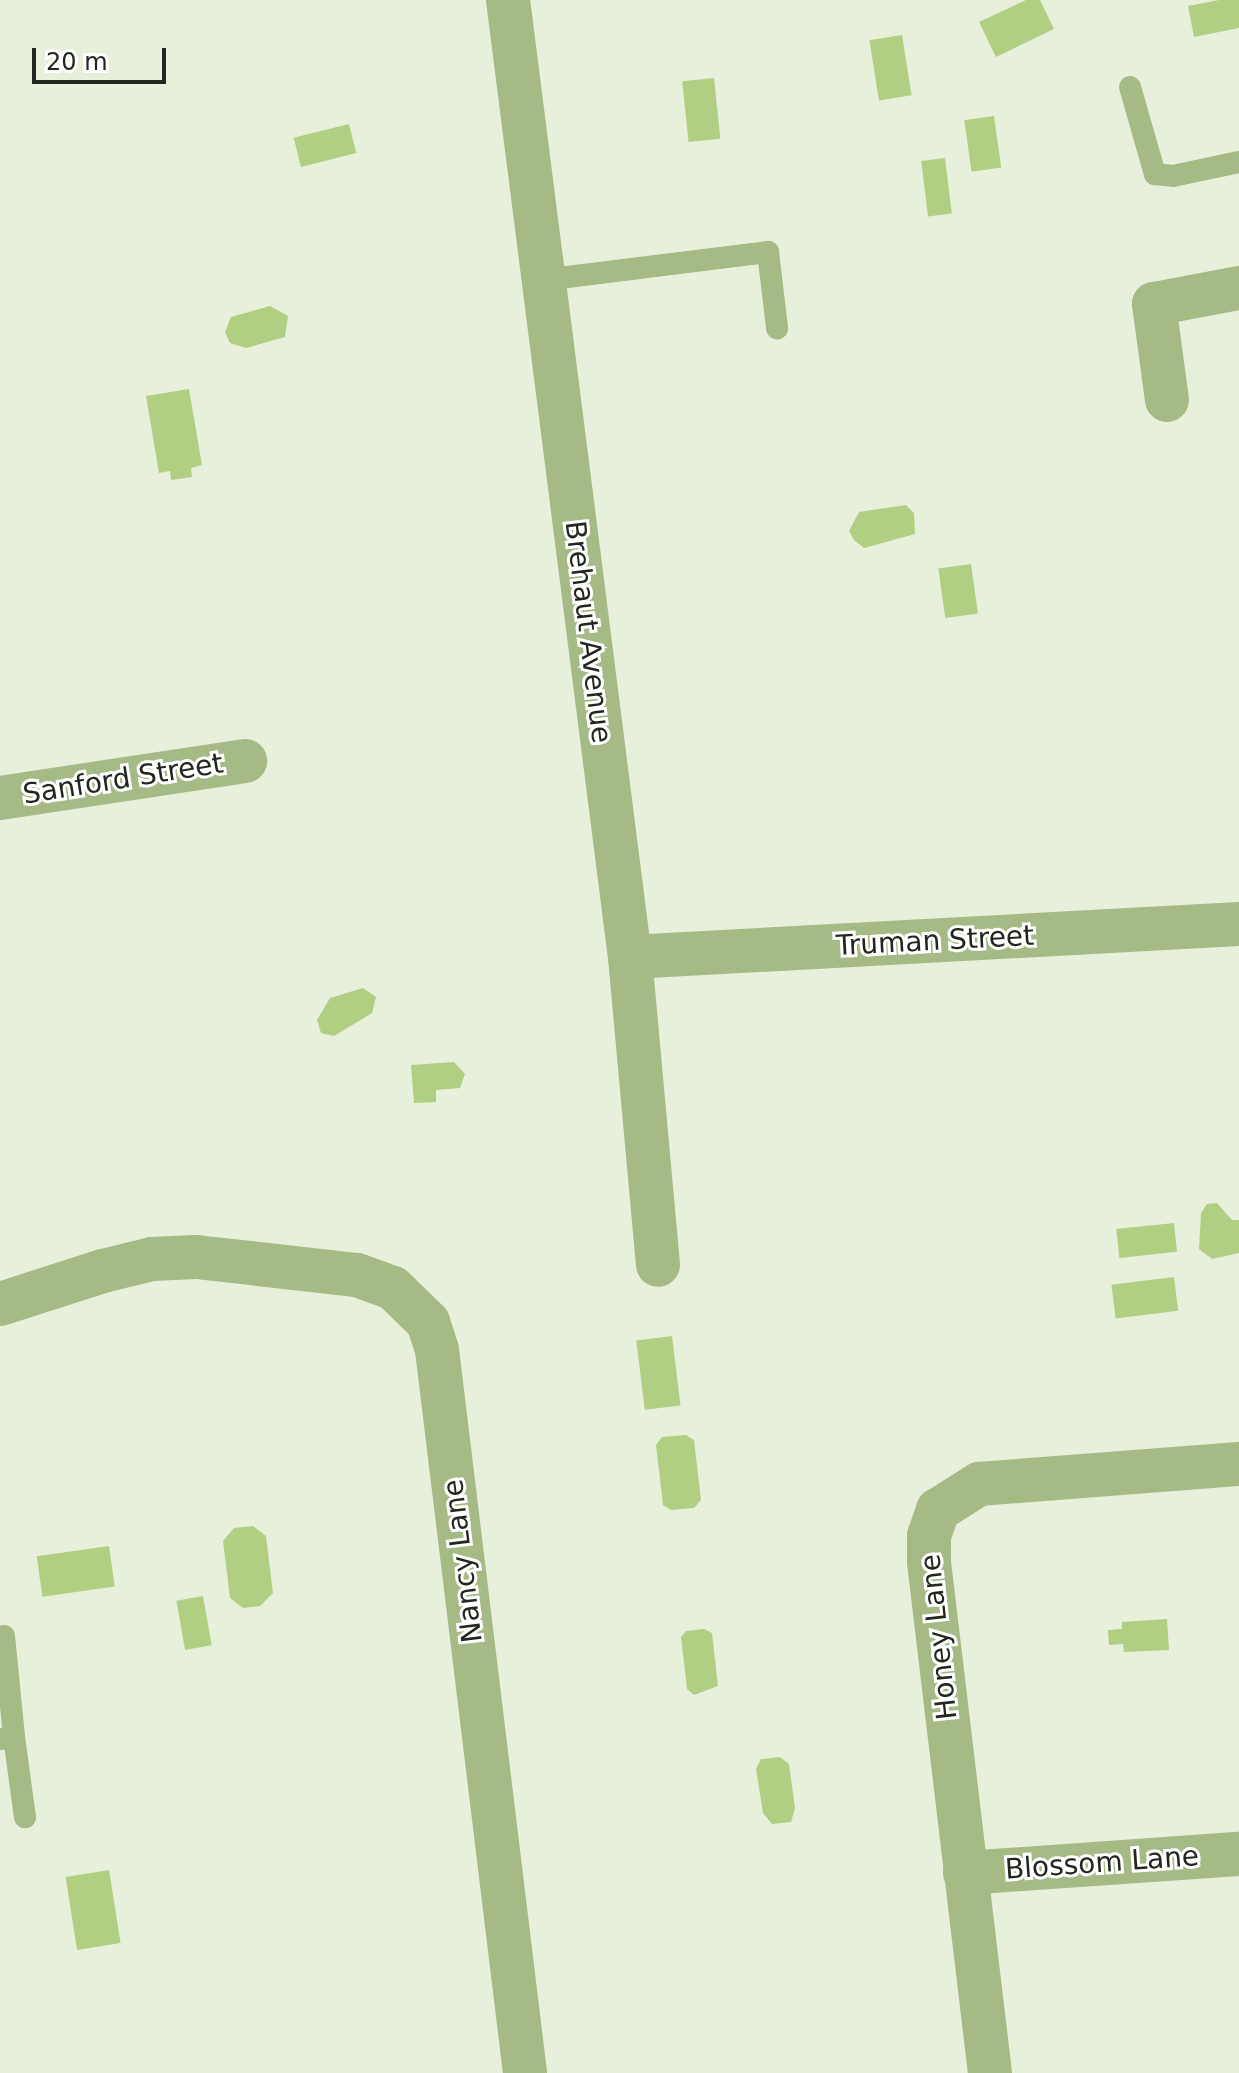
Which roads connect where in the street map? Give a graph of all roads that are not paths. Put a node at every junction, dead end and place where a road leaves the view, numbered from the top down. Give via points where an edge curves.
1 (508, 0) edge
2 (1130, 87) dead end
3 (1239, 162) edge
4 (543, 280) junction
5 (1239, 288) edge
6 (777, 328) dead end
7 (1167, 400) dead end
8 (245, 761) dead end
9 (0, 798) edge
10 (1239, 924) edge
11 (630, 957) junction
12 (658, 1265) dead end
13 (0, 1304) edge
14 (1239, 1464) edge
15 (4, 1636) dead end
16 (7, 1738) edge
17 (25, 1817) dead end
18 (1239, 1854) edge
19 (965, 1873) junction
20 (525, 2073) edge
21 (990, 2073) edge

1 - 4 street, Brehaut Avenue
2 - 3 lane via 1155,174 1173,176
4 - 6 lane via 768,252
4 - 11 street, Brehaut Avenue
5 - 7 street via 1154,304
8 - 9 street, Sanford Street
10 - 11 street, Truman Street
11 - 12 street, Brehaut Avenue
13 - 20 street, Nancy Lane via 103,1271 171,1257 374,1280 407,1299 434,1335
14 - 19 street, Honey Lane via 979,1484 938,1510 929,1536 929,1562
15 - 16 lane
16 - 17 lane
18 - 19 street, Blossom Lane
19 - 21 street, Honey Lane

